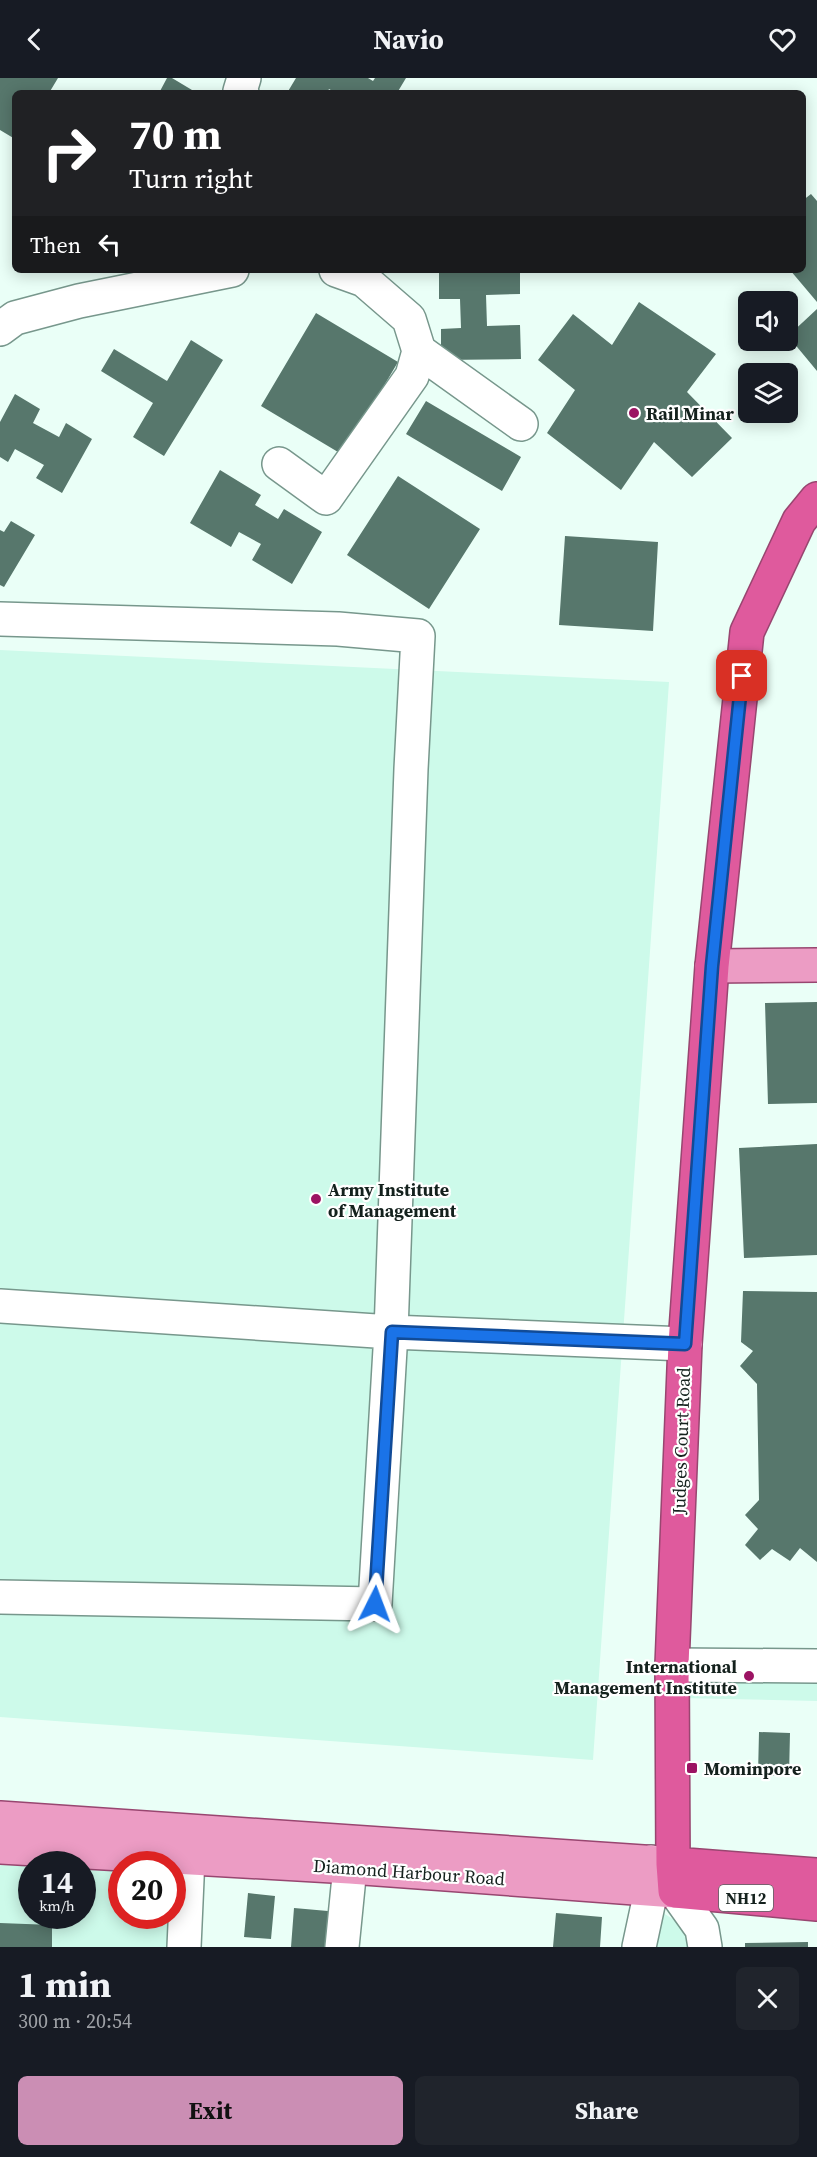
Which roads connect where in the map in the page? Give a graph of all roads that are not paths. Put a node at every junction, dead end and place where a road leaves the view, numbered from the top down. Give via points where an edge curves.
1 (217, 273) edge
2 (357, 273) edge
3 (0, 329) edge
4 (419, 351) junction
5 (521, 424) dead end
6 (279, 464) dead end
7 (817, 499) edge
8 (0, 619) edge
9 (817, 965) edge
10 (712, 966) junction
11 (0, 1306) edge
12 (392, 1332) junction
13 (685, 1344) junction
14 (0, 1597) edge
15 (672, 1665) junction
16 (817, 1666) edge
17 (0, 1818) edge
18 (0, 1847) edge
19 (188, 1857) junction
20 (350, 1867) junction
21 (817, 1875) edge
22 (663, 1877) junction
23 (817, 1904) edge
24 (184, 1947) edge
25 (342, 1947) edge
26 (639, 1947) edge
27 (705, 1947) edge

1 - 3 street via 79,301 15,318
2 - 4 street via 409,319
4 - 5 street
4 - 6 street via 412,376 326,498
7 - 10 highway, Judges Court Road via 799,521 747,632
8 - 12 street via 338,629 418,636
9 - 10 main road
10 - 13 highway, Judges Court Road
11 - 12 street
12 - 13 street
12 - 14 street via 375,1604
13 - 15 highway, Judges Court Road
15 - 16 street
15 - 22 highway, Judges Court Road
17 - 22 main road, Diamond Harbour Road
18 - 19 main road, Diamond Harbour Road
19 - 20 main road, Diamond Harbour Road
19 - 24 street
20 - 22 main road, Diamond Harbour Road
20 - 25 street
21 - 22 highway, Diamond Harbour Road
22 - 23 highway, Diamond Harbour Road / NH12
22 - 26 street
22 - 27 street via 702,1929

